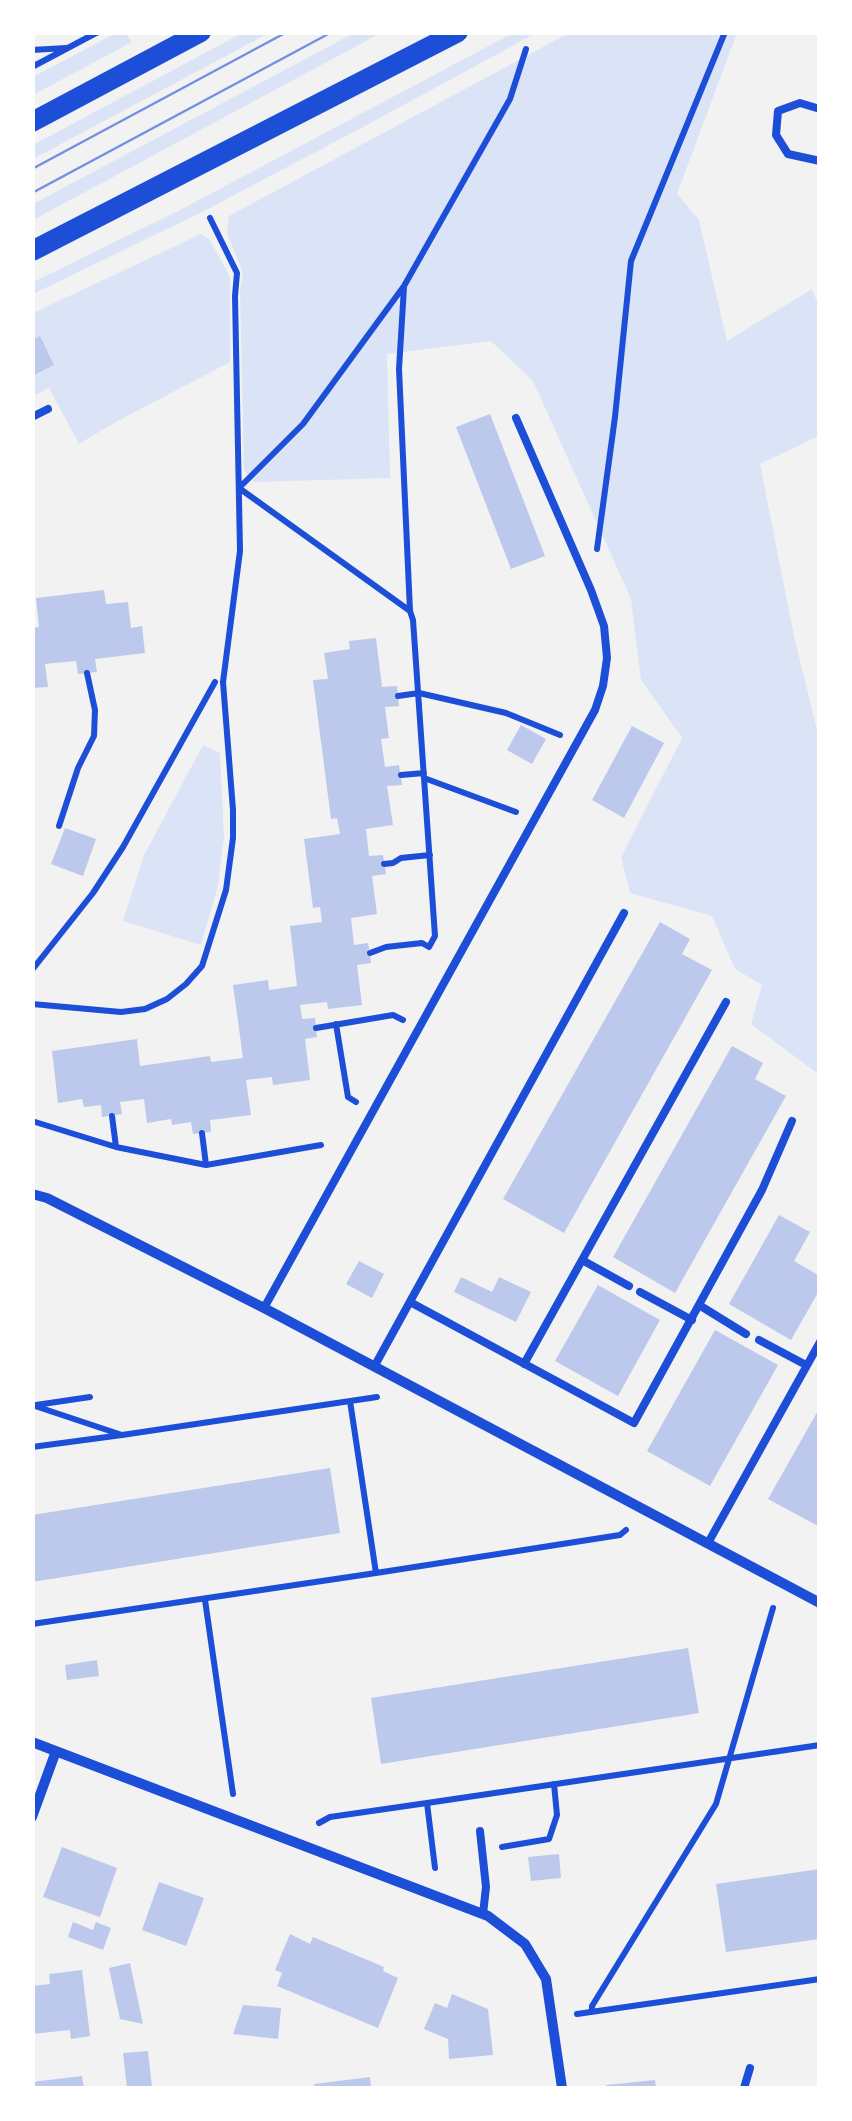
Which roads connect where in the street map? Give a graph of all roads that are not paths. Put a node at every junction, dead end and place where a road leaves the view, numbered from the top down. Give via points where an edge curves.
1 (200, 32) edge
2 (458, 32) edge
3 (820, 109) edge
4 (32, 122) edge
5 (820, 161) edge
6 (32, 251) edge
7 (48, 409) dead end
8 (32, 417) edge
9 (516, 418) dead end
10 (624, 913) dead end
11 (726, 1002) dead end
12 (792, 1121) dead end
13 (32, 1194) edge
14 (582, 1260) junction
15 (629, 1286) dead end
16 (640, 1292) dead end
17 (410, 1302) junction
18 (699, 1306) junction
19 (264, 1308) junction
20 (692, 1320) junction
21 (746, 1334) dead end
22 (759, 1340) dead end
23 (820, 1342) edge
24 (524, 1364) junction
25 (806, 1365) junction
26 (374, 1367) junction
27 (708, 1543) junction
28 (818, 1599) edge
29 (32, 1742) edge
30 (56, 1751) junction
31 (32, 1816) edge
32 (480, 1831) dead end
33 (482, 1914) junction
34 (750, 2068) dead end
35 (562, 2088) edge
36 (744, 2088) edge

1 - 4 main road
2 - 6 main road
3 - 5 lane via 800,103 778,111 776,136 788,154
7 - 8 lane
9 - 19 lane via 604,626 603,686
10 - 17 lane
11 - 14 lane
12 - 18 lane
13 - 19 street
14 - 15 lane
14 - 24 lane
16 - 20 lane
17 - 24 lane
17 - 26 lane
18 - 20 lane
18 - 21 lane
19 - 26 street
20 - 24 lane via 634,1423
22 - 25 lane
23 - 25 lane
25 - 27 lane
26 - 27 street
27 - 28 street
29 - 30 street
30 - 31 street
30 - 33 street
32 - 33 lane
33 - 35 street via 524,1944 546,1979
34 - 36 lane

